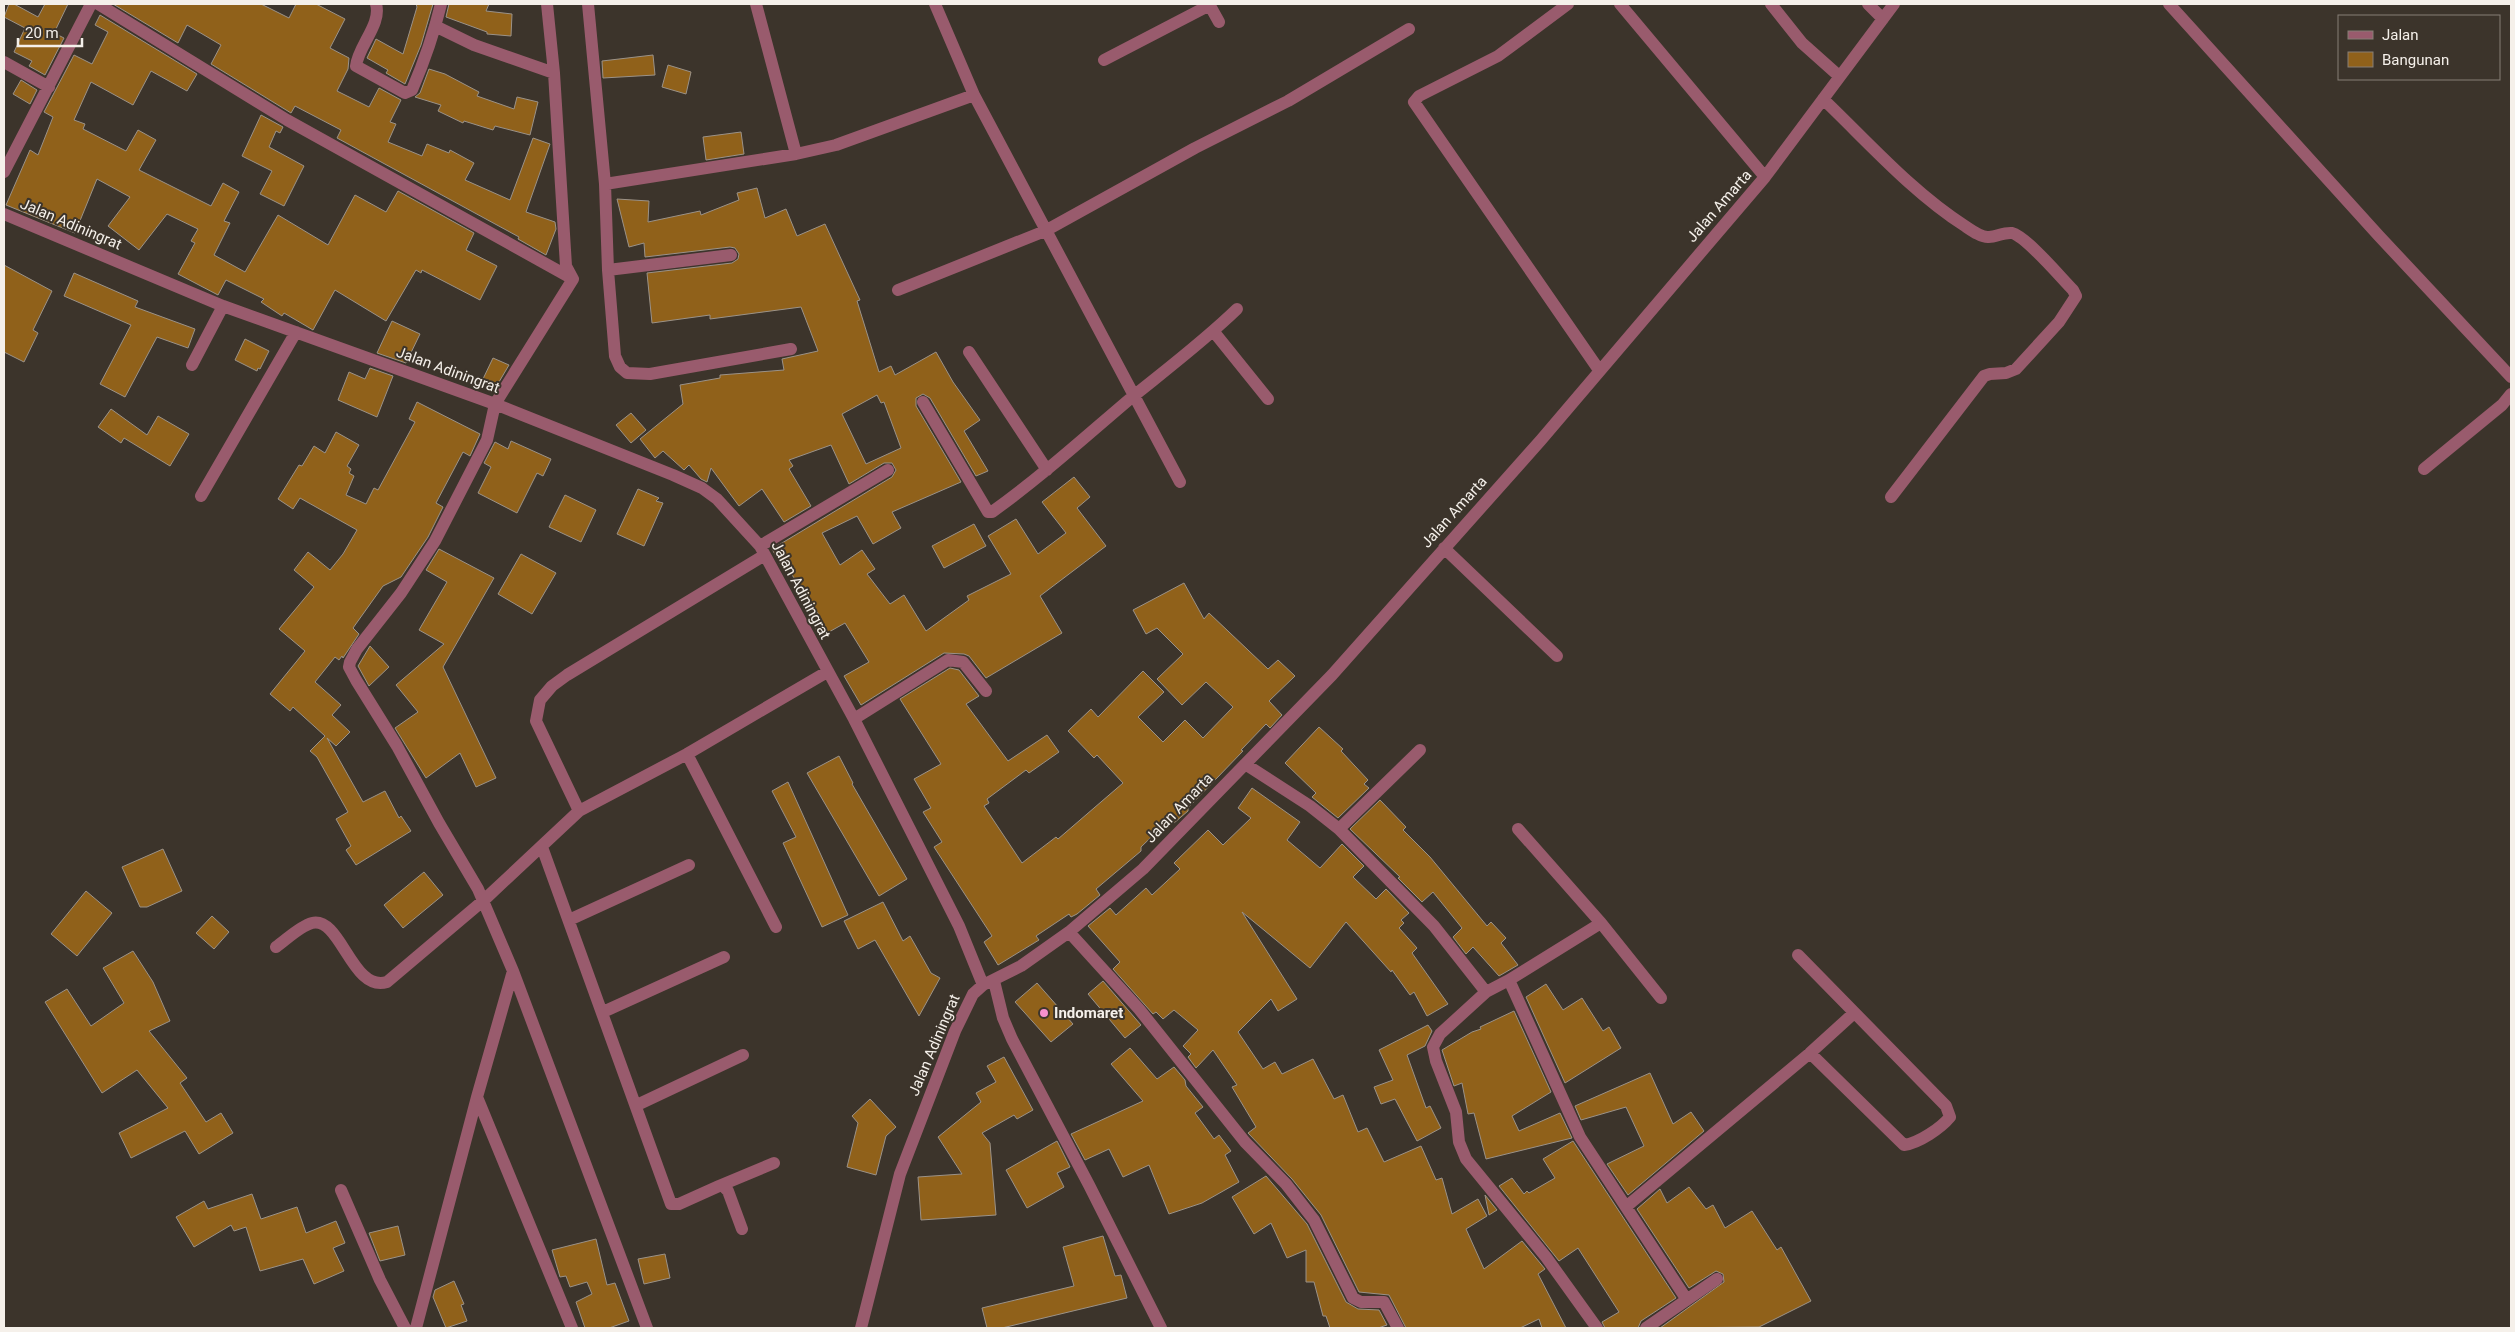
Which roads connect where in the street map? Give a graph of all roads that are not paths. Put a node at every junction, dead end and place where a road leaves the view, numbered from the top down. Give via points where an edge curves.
1 (91, 4) edge
2 (98, 4) edge
3 (376, 4) edge
4 (440, 4) edge
5 (547, 4) edge
6 (588, 4) edge
7 (756, 4) edge
8 (935, 4) edge
9 (1568, 4) edge
10 (1620, 4) edge
11 (1771, 4) edge
12 (1868, 4) edge
13 (1894, 4) edge
14 (2169, 4) edge
15 (1210, 5) edge
16 (1883, 19) junction
17 (1219, 22) dead end
18 (436, 26) junction
19 (1409, 29) dead end
20 (1104, 60) dead end
21 (4, 62) edge
22 (554, 73) junction
23 (1839, 76) junction
24 (49, 87) junction
25 (974, 95) junction
26 (1823, 99) junction
27 (796, 154) junction
28 (4, 172) edge
29 (1765, 178) junction
30 (605, 184) junction
31 (4, 214) edge
32 (1045, 231) junction
33 (731, 255) dead end
34 (608, 270) junction
35 (573, 279) junction
36 (898, 290) dead end
37 (223, 306) junction
38 (1237, 309) dead end
39 (296, 332) junction
40 (1214, 332) junction
41 (791, 349) dead end
42 (969, 352) dead end
43 (192, 365) dead end
44 (1599, 370) junction
45 (2511, 376) edge
46 (2511, 394) edge
47 (1133, 396) junction
48 (1268, 399) dead end
49 (923, 402) dead end
50 (495, 404) junction
51 (2424, 469) dead end
52 (888, 470) dead end
53 (1046, 470) junction
54 (1180, 482) dead end
55 (201, 496) dead end
56 (1891, 497) dead end
57 (1444, 548) junction
58 (763, 551) junction
59 (1557, 656) dead end
60 (827, 672) junction
61 (986, 691) dead end
62 (854, 719) junction
63 (1420, 750) dead end
64 (687, 754) junction
65 (1245, 764) junction
66 (579, 811) junction
67 (1339, 829) junction
68 (1518, 829) dead end
69 (542, 847) junction
70 (689, 865) dead end
71 (484, 900) junction
72 (569, 920) junction
73 (1601, 923) junction
74 (776, 928) dead end
75 (1069, 932) junction
76 (276, 947) dead end
77 (1798, 955) dead end
78 (724, 957) dead end
79 (513, 970) junction
80 (1509, 980) junction
81 (988, 983) junction
82 (1486, 992) junction
83 (1661, 998) dead end
84 (603, 1012) junction
85 (1854, 1013) junction
86 (1810, 1054) junction
87 (743, 1055) dead end
88 (477, 1097) junction
89 (637, 1105) junction
90 (774, 1163) dead end
91 (719, 1186) junction
92 (341, 1190) dead end
93 (1627, 1206) junction
94 (742, 1229) dead end
95 (1717, 1279) dead end
96 (1687, 1300) junction
97 (406, 1328) edge
98 (416, 1328) edge
99 (572, 1328) edge
100 (647, 1328) edge
101 (861, 1328) edge
102 (1161, 1328) edge
103 (1398, 1328) edge
104 (1597, 1328) edge
105 (1646, 1328) edge

1 - 24 street
2 - 35 street via 287,120
3 - 18 street via 373,25 357,57 356,66 405,93 412,90
4 - 18 street
5 - 22 street
6 - 30 street
7 - 27 street
8 - 25 street
9 - 44 street via 1498,56 1419,96 1414,102
10 - 29 street
11 - 23 street via 1802,43
12 - 16 street
13 - 16 street, Jalan Amarta
14 - 45 street
15 - 17 street
15 - 20 street
16 - 23 street, Jalan Amarta
18 - 22 street via 474,45
19 - 32 street via 1288,101
21 - 24 street
22 - 35 street via 566,266
23 - 26 street, Jalan Amarta
24 - 28 street
25 - 27 street via 836,145
25 - 32 street
26 - 29 street, Jalan Amarta
26 - 56 street via 1937,205 1987,238 2011,233 2018,237 2031,246 2076,296 2059,322 2016,369 1984,376
27 - 30 street
29 - 44 street, Jalan Amarta
30 - 34 street
31 - 37 street, Jalan Adiningrat
32 - 36 street
32 - 47 street
33 - 34 street
34 - 41 street via 615,356 627,373 650,374
35 - 50 street
37 - 39 street, Jalan Adiningrat
37 - 43 street
38 - 40 street
39 - 50 street, Jalan Adiningrat
39 - 55 street
40 - 47 street
40 - 48 street
42 - 53 street
44 - 57 street, Jalan Amarta
46 - 51 street
47 - 53 street
47 - 54 street
49 - 53 street via 989,512 1034,482
50 - 58 street, Jalan Adiningrat via 702,488 717,499
50 - 71 street via 487,440 435,541 402,593 357,649 349,667
52 - 58 street
57 - 59 street
57 - 65 street, Jalan Amarta via 1381,622
58 - 60 street, Jalan Adiningrat
58 - 66 street via 567,675 540,700 536,721
60 - 62 street, Jalan Adiningrat
60 - 64 street
61 - 62 street via 963,662 948,660
62 - 81 street, Jalan Adiningrat
63 - 67 street
64 - 66 street
64 - 74 street
65 - 67 street
65 - 75 street, Jalan Amarta via 1143,869
66 - 69 street
67 - 82 street via 1434,926
68 - 73 street
69 - 71 street
69 - 72 street
70 - 72 street
71 - 76 street via 398,974 382,983 365,975 329,928 319,923 311,923
71 - 79 street
72 - 84 street
73 - 80 street
73 - 83 street
75 - 81 street, Jalan Amarta via 1021,966
75 - 103 street via 1138,1009 1245,1142 1286,1184 1314,1220 1353,1298 1361,1302 1384,1302
77 - 85 street
78 - 84 street
79 - 88 street
79 - 100 street
80 - 82 street
80 - 93 street via 1580,1137
81 - 101 street, Jalan Adiningrat via 966,1006 900,1174
81 - 102 street via 1012,1039
82 - 104 street via 1440,1034 1433,1047 1456,1112 1459,1142 1478,1177 1546,1257
84 - 89 street
85 - 86 street
85 - 86 street via 1946,1106 1950,1117 1947,1120 1911,1144 1904,1145
86 - 93 street
87 - 89 street
88 - 98 street
88 - 99 street
89 - 91 street via 671,1204 679,1204
90 - 91 street
91 - 94 street via 728,1191
92 - 97 street via 380,1280
93 - 96 street
95 - 96 street
96 - 105 street

